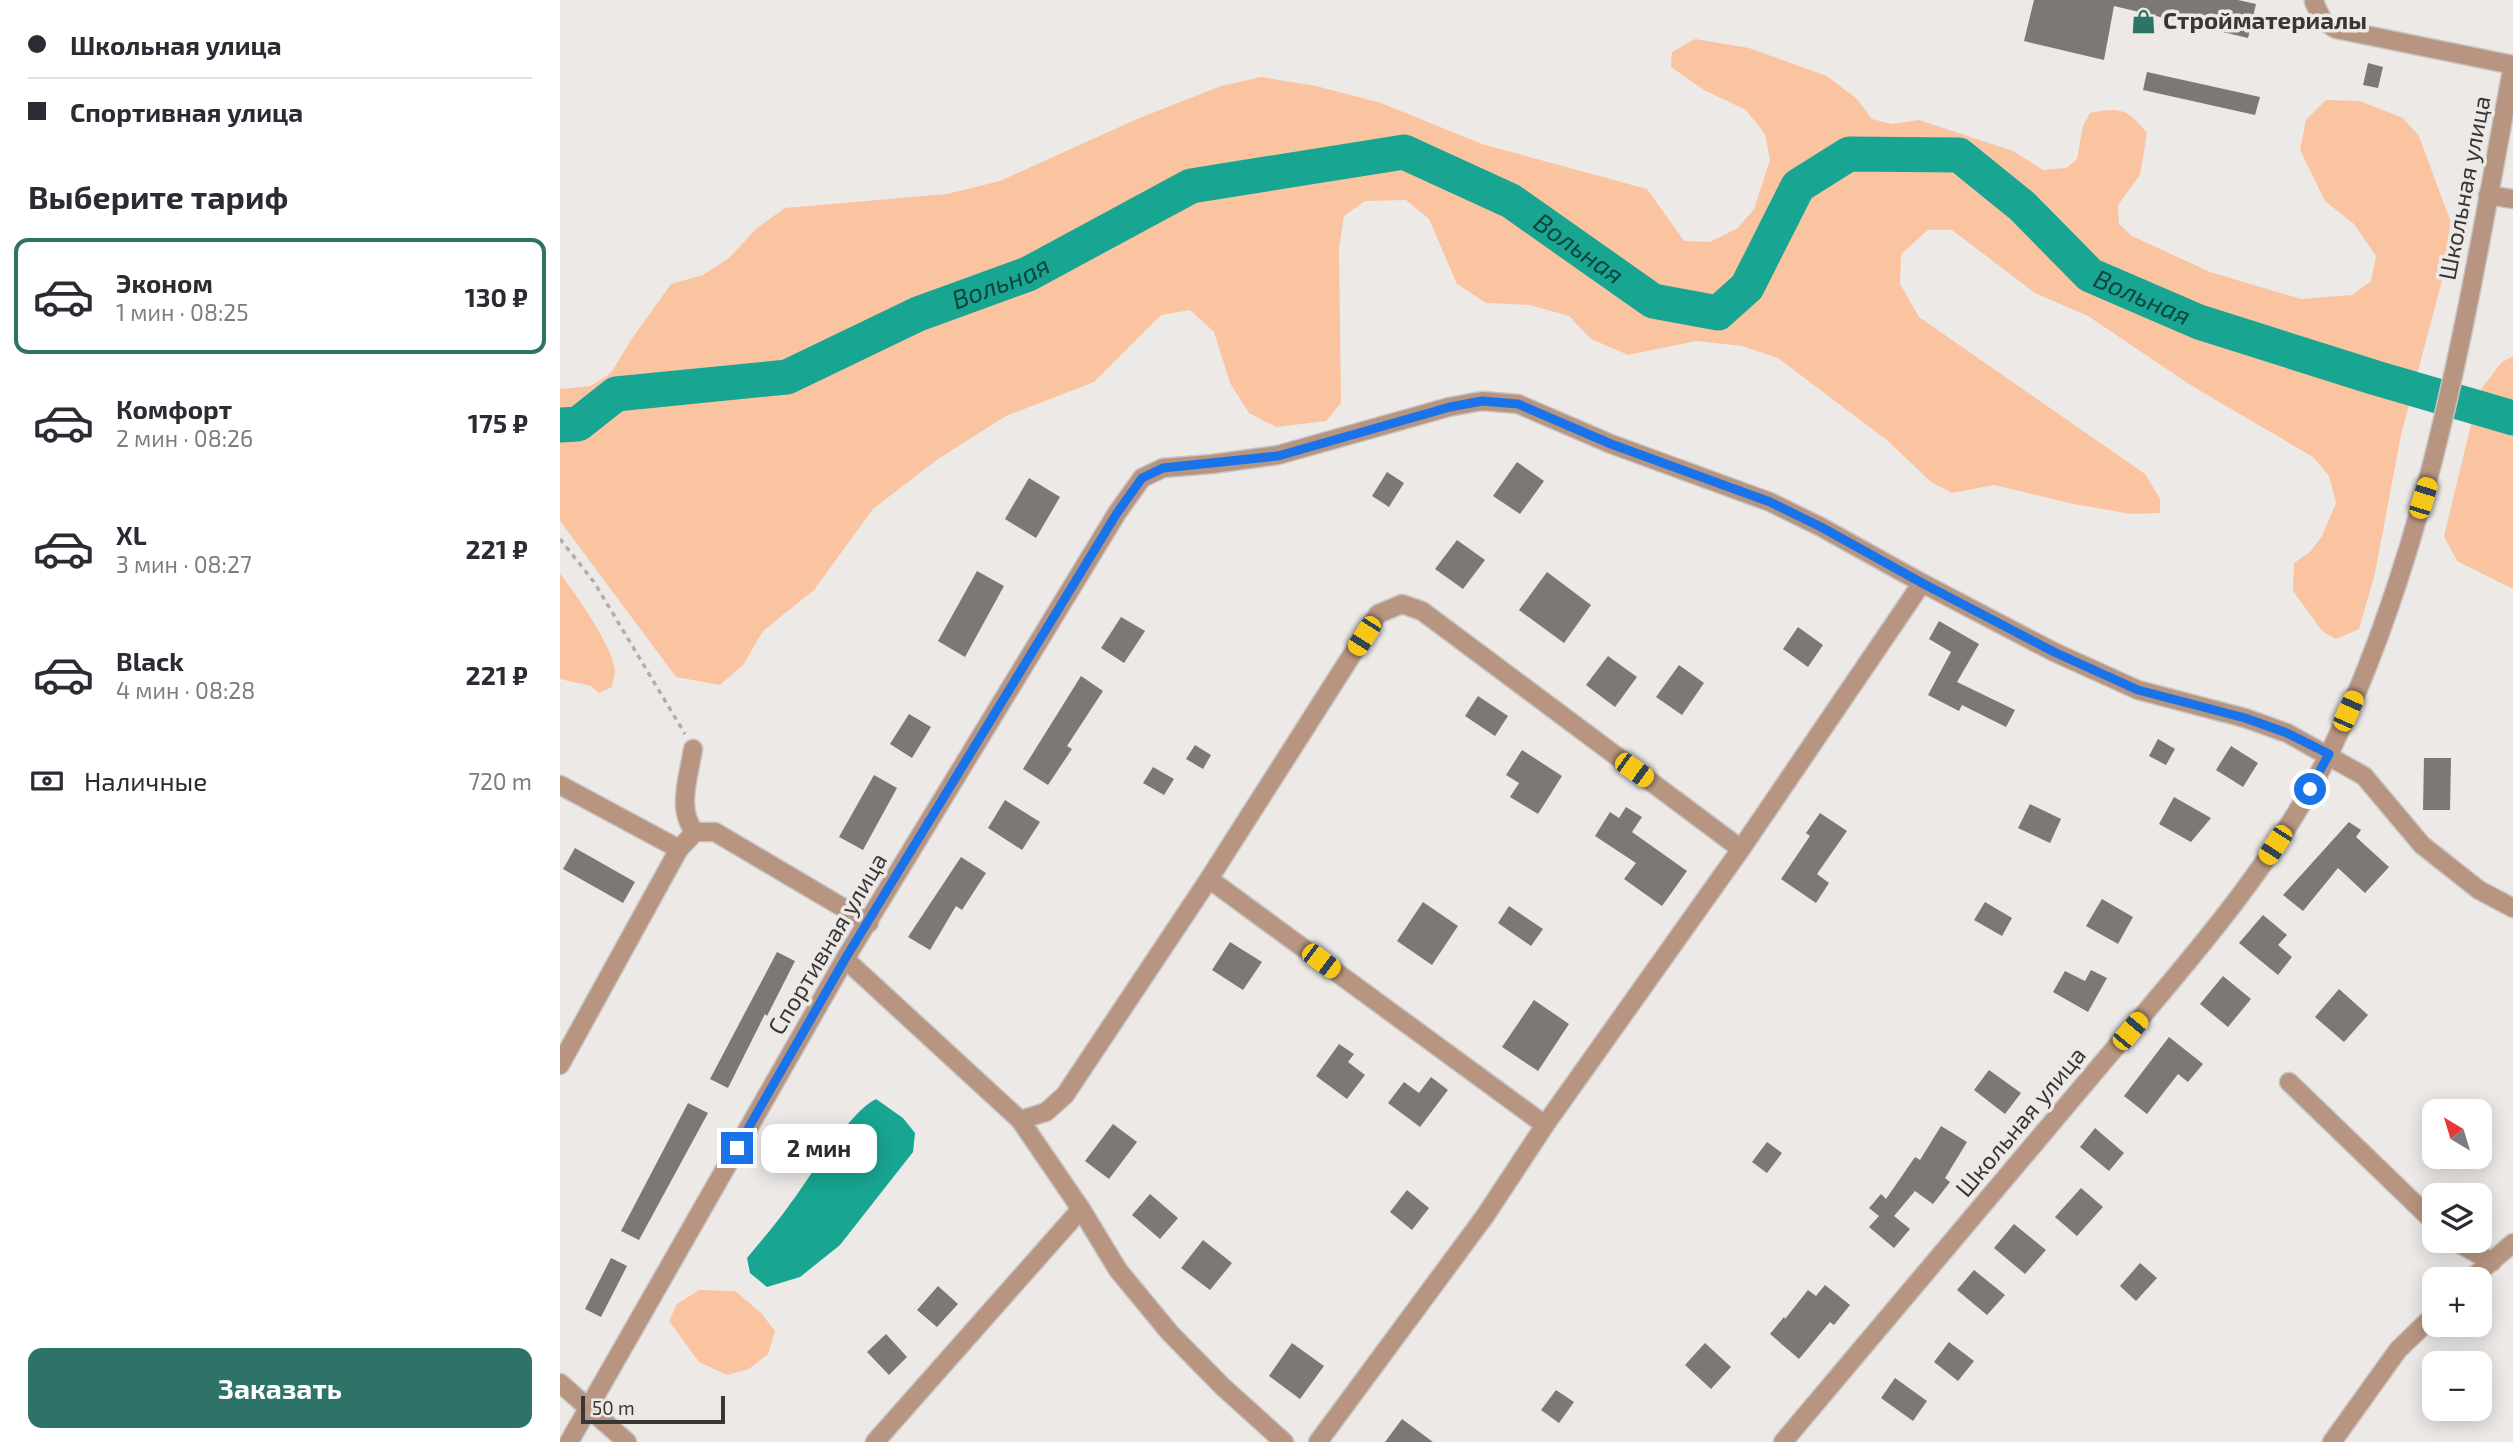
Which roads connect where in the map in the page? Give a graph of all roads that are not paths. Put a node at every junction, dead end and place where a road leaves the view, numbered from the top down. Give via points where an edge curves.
1 (2315, 0) edge
2 (2513, 65) edge
3 (2488, 195) junction
4 (2513, 199) edge
5 (1922, 583) junction
6 (693, 748) road end
7 (2329, 754) junction
8 (560, 785) edge
9 (695, 832) junction
10 (679, 849) junction
11 (1741, 849) junction
12 (1209, 879) junction
13 (2513, 908) edge
14 (869, 923) junction
15 (845, 959) junction
16 (561, 1061) edge
17 (2289, 1082) dead end
18 (1020, 1120) junction
19 (1545, 1125) junction
20 (1082, 1209) junction
21 (2422, 1210) edge
22 (2513, 1242) edge
23 (2476, 1253) edge
24 (2492, 1262) junction
25 (2486, 1267) edge
26 (2422, 1327) edge
27 (560, 1383) edge
28 (589, 1407) junction
29 (569, 1442) edge
30 (626, 1442) edge
31 (875, 1442) edge
32 (1284, 1442) edge
33 (1318, 1442) edge
34 (1783, 1442) edge
35 (2332, 1442) edge

1 - 2 street via 2323,21 2336,29
2 - 3 street, Школьная улица
3 - 4 street
3 - 7 street, Школьная улица via 2430,475 2388,614
5 - 7 street via 2138,690 2245,718
5 - 11 street
5 - 14 street, Спортивная улица via 1770,502 1611,444 1518,404 1482,401 1278,456 1163,468 1142,478 1117,513
6 - 9 street via 684,810
7 - 13 street via 2364,776 2422,845 2479,890
7 - 34 street, Школьная улица via 2263,864 2182,969
8 - 10 street
9 - 10 street
9 - 14 street via 715,832
10 - 16 street
11 - 12 street via 1422,611 1402,604 1378,614
11 - 19 street
12 - 18 street via 1065,1095 1046,1112
12 - 19 street
14 - 15 street, Спортивная улица
15 - 18 street
15 - 28 street, Спортивная улица
17 - 21 street
18 - 20 street
19 - 33 street via 1485,1216
20 - 31 street
20 - 32 street via 1118,1270 1170,1333
22 - 24 street
23 - 24 street
24 - 25 street
26 - 35 street via 2398,1350
27 - 28 street
28 - 29 street, Спортивная улица
28 - 30 street

